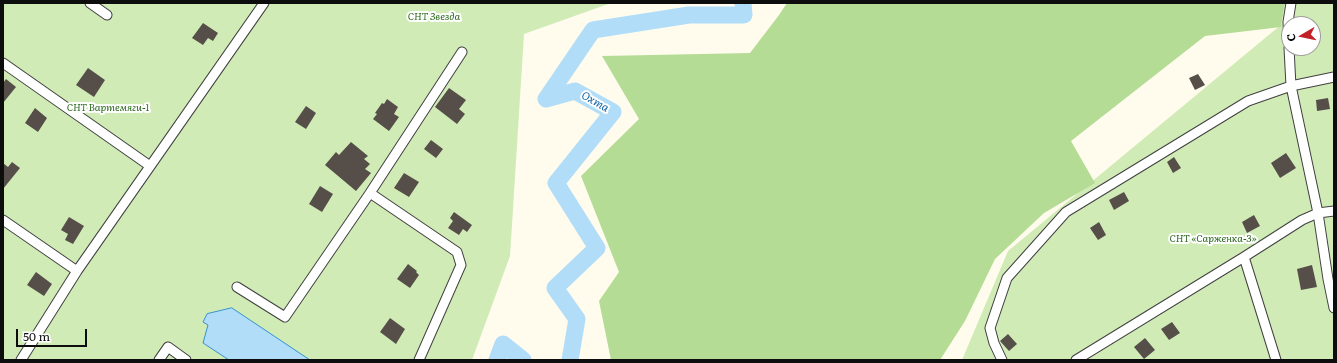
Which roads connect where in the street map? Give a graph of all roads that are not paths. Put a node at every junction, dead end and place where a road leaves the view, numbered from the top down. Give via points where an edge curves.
1 (90, 3) edge
2 (264, 3) edge
3 (1291, 3) edge
4 (107, 15) dead end
5 (1289, 16) edge
6 (462, 52) dead end
7 (1289, 56) edge
8 (3, 63) edge
9 (1334, 77) edge
10 (1291, 86) junction
11 (150, 166) junction
12 (370, 193) junction
13 (1334, 211) edge
14 (1318, 213) junction
15 (3, 220) edge
16 (1244, 257) junction
17 (77, 271) junction
18 (237, 287) dead end
19 (1334, 308) edge
20 (21, 360) edge
21 (159, 360) edge
22 (186, 360) edge
23 (419, 360) edge
24 (1002, 360) edge
25 (1076, 360) edge
26 (1276, 360) edge

1 - 4 street
2 - 11 street
3 - 5 street
6 - 12 street
7 - 10 street
8 - 11 street
9 - 10 street
10 - 14 street
10 - 24 street via 1248,101 1066,212 1007,278 990,328
11 - 17 street
12 - 18 street via 285,317
12 - 23 street via 457,252 461,265
13 - 14 street
14 - 16 street via 1302,220
14 - 19 street
15 - 17 street
16 - 25 street
16 - 26 street
17 - 20 street
21 - 22 street via 168,348

